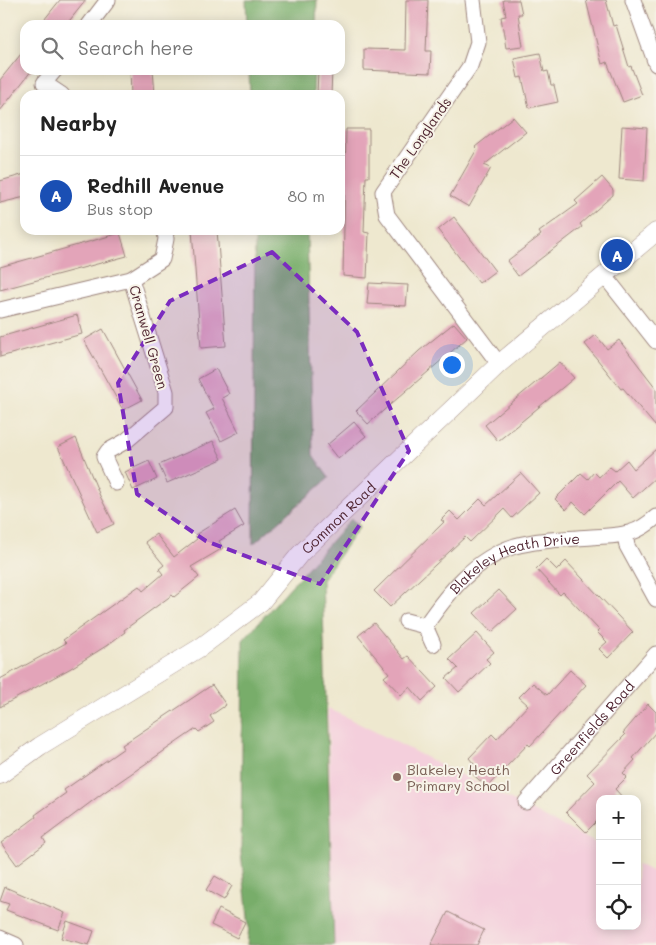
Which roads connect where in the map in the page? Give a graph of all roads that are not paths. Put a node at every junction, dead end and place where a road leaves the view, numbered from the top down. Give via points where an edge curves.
1 (108, 0) edge
2 (473, 0) edge
3 (633, 0) edge
4 (93, 20) edge
5 (656, 64) edge
6 (51, 75) edge
7 (54, 90) edge
8 (656, 232) edge
9 (166, 235) edge
10 (604, 275) junction
11 (131, 279) junction
12 (0, 310) edge
13 (656, 341) edge
14 (499, 364) junction
15 (116, 482) dead end
16 (656, 517) edge
17 (625, 534) junction
18 (656, 599) edge
19 (406, 622) dead end
20 (425, 626) junction
21 (432, 644) dead end
22 (656, 654) edge
23 (0, 775) edge
24 (526, 802) dead end
25 (0, 938) edge
26 (16, 945) edge

1 - 4 street
2 - 14 street, The Longlands via 478,42 470,66 383,192 387,215
3 - 5 street
6 - 7 street via 44,84
8 - 10 street, Common Road
9 - 11 street via 162,260
10 - 13 street
10 - 14 street, Common Road
11 - 12 street
11 - 15 street, Cranwell Green via 166,392 166,407 126,441 108,451 104,457
14 - 23 street, Common Road via 300,554 261,602 201,647 40,746
16 - 17 street, Blakeley Heath Drive via 636,532
17 - 18 street via 626,546
17 - 20 street, Blakeley Heath Drive via 534,542 514,547 465,575 446,595
19 - 20 street
20 - 21 street
22 - 24 street, Greenfields Road
25 - 26 street

